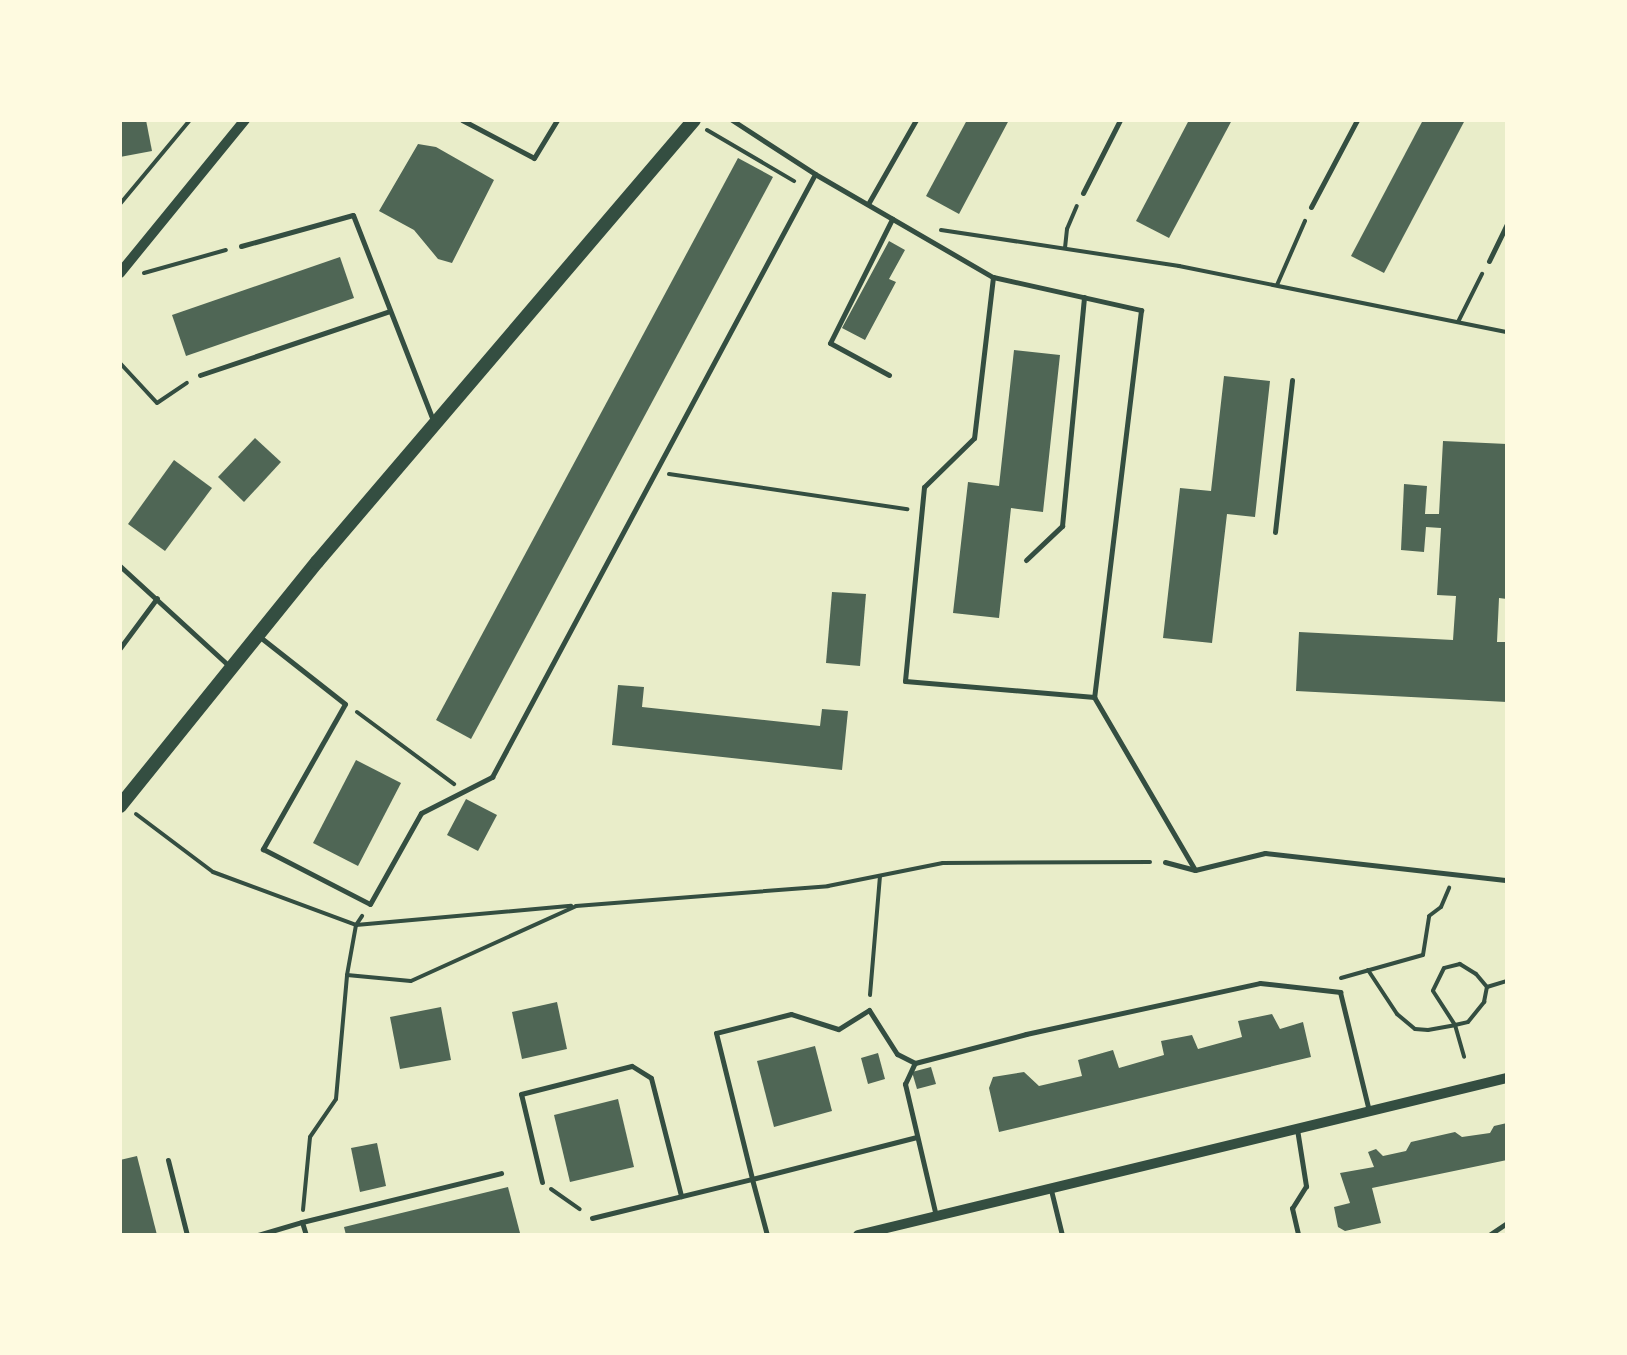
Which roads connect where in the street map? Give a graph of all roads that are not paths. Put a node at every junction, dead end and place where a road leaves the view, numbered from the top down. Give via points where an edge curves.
1 (245, 120) edge
2 (462, 120) edge
3 (557, 120) edge
4 (732, 120) edge
5 (916, 120) edge
6 (1120, 120) edge
7 (1357, 120) edge
8 (693, 121) edge
9 (814, 174) junction
10 (1083, 193) road end
11 (868, 204) junction
12 (1311, 207) road end
13 (892, 218) junction
14 (1507, 224) edge
15 (242, 246) road end
16 (1489, 261) road end
17 (120, 273) edge
18 (993, 277) junction
19 (1084, 298) junction
20 (390, 311) junction
21 (200, 375) road end
22 (889, 375) dead end
23 (1292, 380) dead end
24 (435, 426) junction
25 (1275, 532) dead end
26 (1026, 560) dead end
27 (120, 566) edge
28 (157, 598) junction
29 (258, 635) junction
30 (120, 648) edge
31 (232, 668) junction
32 (1094, 697) junction
33 (120, 806) edge
34 (1164, 862) road end
35 (1195, 870) junction
36 (1507, 880) edge
37 (915, 1062) junction
38 (1507, 1078) edge
39 (1369, 1112) junction
40 (1297, 1129) junction
41 (917, 1137) junction
42 (168, 1160) dead end
43 (501, 1173) dead end
44 (752, 1179) junction
45 (542, 1182) road end
46 (1050, 1188) junction
47 (680, 1196) junction
48 (936, 1216) junction
49 (592, 1218) road end
50 (302, 1222) junction
51 (1507, 1223) edge
52 (188, 1235) edge
53 (258, 1235) edge
54 (306, 1235) edge
55 (767, 1235) edge
56 (858, 1235) edge
57 (1062, 1235) edge
58 (1298, 1235) edge
59 (1489, 1235) edge

1 - 17 street
2 - 3 lane via 534,158
4 - 9 lane
5 - 11 lane
6 - 10 lane
7 - 12 lane
8 - 24 street
9 - 11 lane
9 - 29 lane via 492,777 421,812 370,904 263,849 344,704
11 - 13 lane
13 - 18 lane
13 - 22 lane via 830,343
14 - 16 lane
15 - 20 lane via 353,215
18 - 19 lane
18 - 32 lane via 974,438 924,487 905,681
19 - 26 lane via 1062,526
19 - 32 lane via 1141,310
20 - 21 lane
20 - 24 lane
23 - 25 lane
24 - 29 street
27 - 28 lane
28 - 30 lane
28 - 31 lane
29 - 31 street
31 - 33 street
32 - 35 lane
34 - 35 lane
35 - 36 lane via 1265,852
37 - 39 lane via 1260,982 1336,992
37 - 41 lane via 905,1084
37 - 44 lane via 897,1054 869,1010 838,1029 791,1014 716,1033
38 - 39 street
39 - 40 street
40 - 46 street
40 - 58 lane via 1306,1186 1292,1208
41 - 44 lane
41 - 48 lane
42 - 52 lane
43 - 50 lane
44 - 47 lane
44 - 55 lane
45 - 47 lane via 520,1094 632,1066 651,1078
46 - 48 street
46 - 57 lane
47 - 49 lane
48 - 56 street
50 - 53 lane
50 - 54 lane
51 - 59 lane

